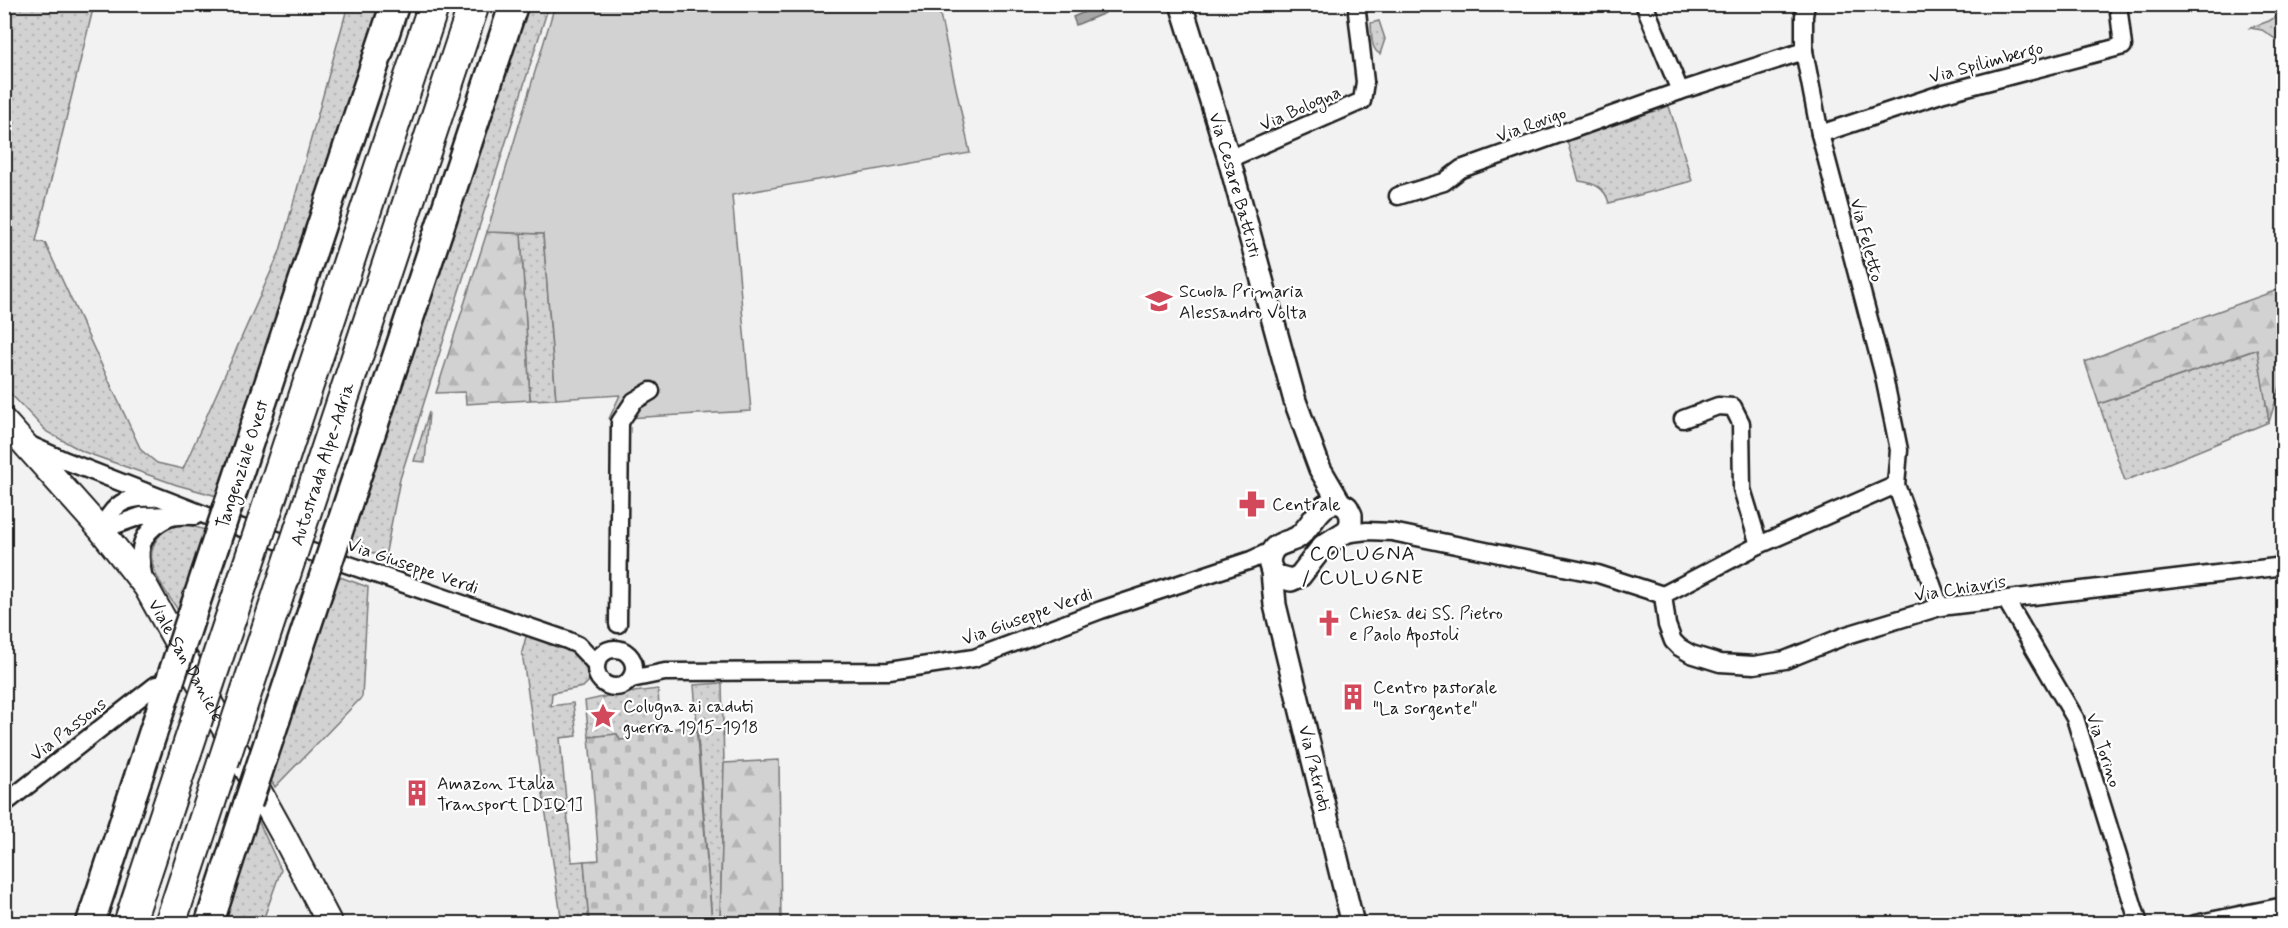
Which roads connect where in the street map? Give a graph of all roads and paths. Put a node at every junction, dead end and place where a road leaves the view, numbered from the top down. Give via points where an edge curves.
1 (395, 4) edge
2 (434, 4) edge
3 (474, 4) edge
4 (514, 4) edge
5 (1360, 4) edge
6 (1644, 4) edge
7 (1806, 4) edge
8 (2118, 4) edge
9 (1181, 5) edge
10 (1804, 51) junction
11 (1680, 92) junction
12 (1820, 134) junction
13 (1229, 159) junction
14 (1398, 196) dead end
15 (651, 391) dead end
16 (1683, 418) dead end
17 (4, 421) edge
18 (25, 442) junction
19 (1320, 469) junction
20 (1896, 485) junction
21 (162, 499) junction
22 (1345, 507) junction
23 (219, 511) junction
24 (1319, 512) junction
25 (177, 515) junction
26 (101, 530) junction
27 (1384, 531) junction
28 (1344, 534) junction
29 (1759, 545) junction
30 (1266, 562) junction
31 (2283, 566) edge
32 (1295, 579) junction
33 (146, 587) junction
34 (1663, 596) junction
35 (2006, 600) junction
36 (1940, 608) junction
37 (1278, 615) junction
38 (618, 624) junction
39 (608, 650) junction
40 (630, 657) junction
41 (596, 664) junction
42 (665, 672) junction
43 (631, 679) junction
44 (163, 683) junction
45 (4, 804) edge
46 (2283, 906) edge
47 (90, 924) edge
48 (129, 924) edge
49 (170, 924) edge
50 (209, 924) edge
51 (330, 924) edge
52 (1353, 924) edge
53 (2139, 924) edge
54 (2195, 924) edge

1 - 23 highway, Tangenziale Ovest
2 - 48 highway, Autostrada Alpe-Adria, bridge
3 - 49 highway, Autostrada Alpe-Adria, bridge
4 - 50 highway, bridge
5 - 13 street, Via Bologna via 1357,12 1365,82 1362,101
6 - 11 street
7 - 10 street, Via Feletto
8 - 12 street, Via Spilimbergo via 2123,46 1944,93
9 - 13 street, Via Cesare Battisti
10 - 11 street, Via Rovigo
10 - 12 street, Via Feletto
11 - 14 street, Via Rovigo
12 - 20 street, Via Feletto via 1883,372 1899,450
13 - 19 street, Via Cesare Battisti via 1295,401
15 - 38 street via 634,401 620,422
16 - 29 street via 1718,406 1733,407 1741,423 1742,489
17 - 18 main road, Viale San Daniele
18 - 21 street, Via Giuseppe Verdi
18 - 26 main road, Viale San Daniele
19 - 22 street, Via Cesare Battisti
19 - 24 street, Via Cesare Battisti
20 - 29 street
20 - 36 street, Via Feletto
21 - 23 street, Via Giuseppe Verdi
21 - 26 street, Via Giuseppe Verdi via 136,497 121,503 108,514
22 - 24 street via 1329,503
22 - 27 street
22 - 28 street via 1352,524
23 - 25 street, Via Giuseppe Verdi
23 - 41 street, Via Giuseppe Verdi via 546,632 578,645
23 - 44 highway, Tangenziale Ovest, bridge
24 - 30 street via 1301,534
25 - 26 street, Via Giuseppe Verdi via 141,516
25 - 33 street via 161,522 144,537 140,563
26 - 33 main road, Viale San Daniele
27 - 28 street
27 - 34 street via 1598,574
28 - 32 street via 1323,546
29 - 34 street
30 - 32 street via 1276,576
30 - 37 street, Via Patrioti
30 - 42 street, Via Giuseppe Verdi via 1101,609 958,662 889,671
31 - 35 street, Via Chiavris
32 - 37 street via 1281,601
33 - 51 main road, Viale San Daniele
34 - 36 street, Via Chiavris via 1666,625 1673,641 1691,654 1720,663 1754,665 1785,660 1847,635
35 - 36 street, Via Chiavris
35 - 53 street, Via Torino via 2075,718
37 - 52 street, Via Patrioti
38 - 39 street
38 - 40 street
39 - 40 street via 614,648
39 - 41 street
40 - 42 street, Via Giuseppe Verdi
40 - 43 street
41 - 43 street via 598,677 606,685 622,686
42 - 43 street, Via Giuseppe Verdi
44 - 45 street, Via Passons
44 - 47 highway, Tangenziale Ovest
46 - 54 street

